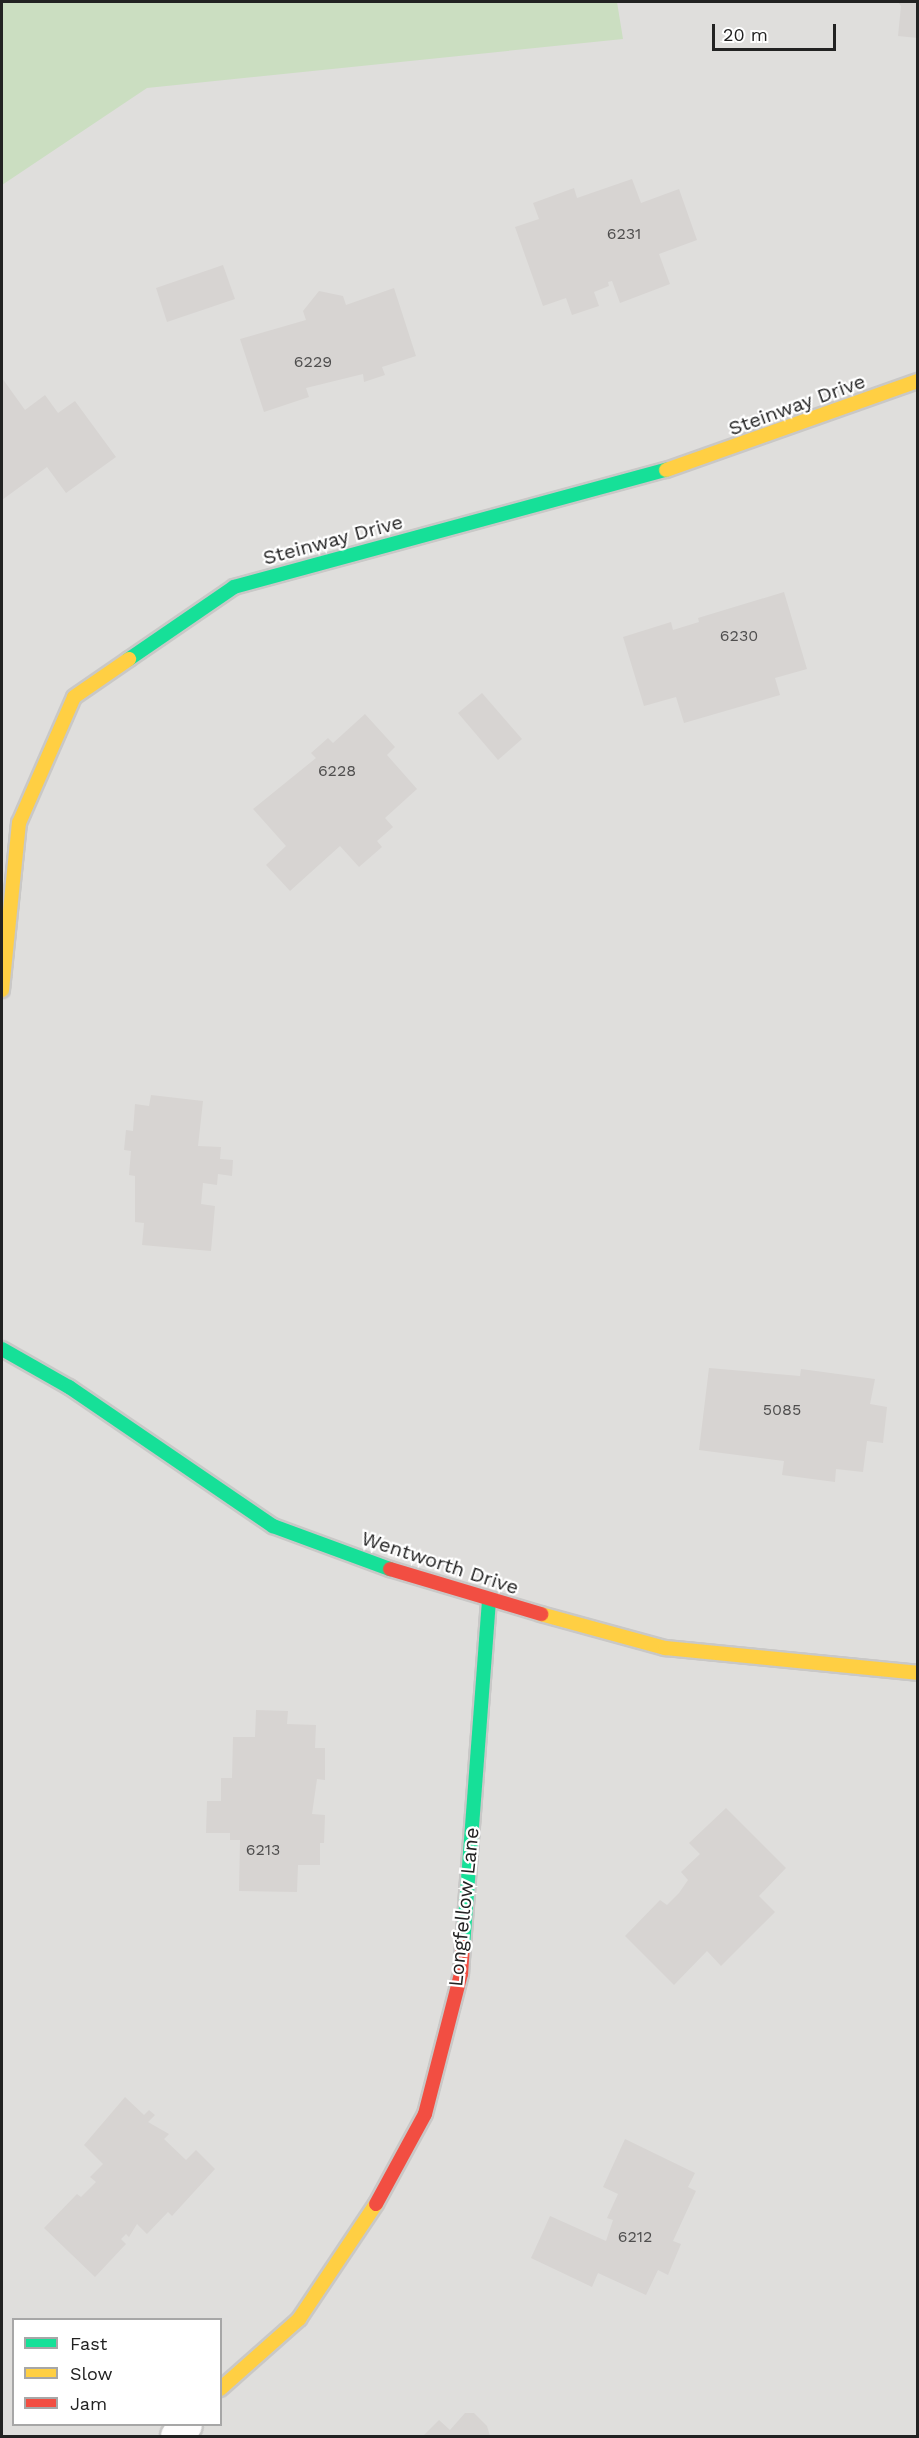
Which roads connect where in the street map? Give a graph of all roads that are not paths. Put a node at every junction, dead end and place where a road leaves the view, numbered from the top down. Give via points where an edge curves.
1 (918, 381) edge
2 (2, 990) edge
3 (2, 1348) edge
4 (489, 1602) junction
5 (918, 1673) edge
6 (222, 2387) edge

1 - 2 street, Steinway Drive via 704,460 234,587 74,697 19,823 9,955
3 - 4 street, Wentworth Drive via 69,1388 273,1526
4 - 5 street, Wentworth Drive via 665,1648
4 - 6 street, Longfellow Lane via 461,1974 425,2114 373,2210 299,2319

